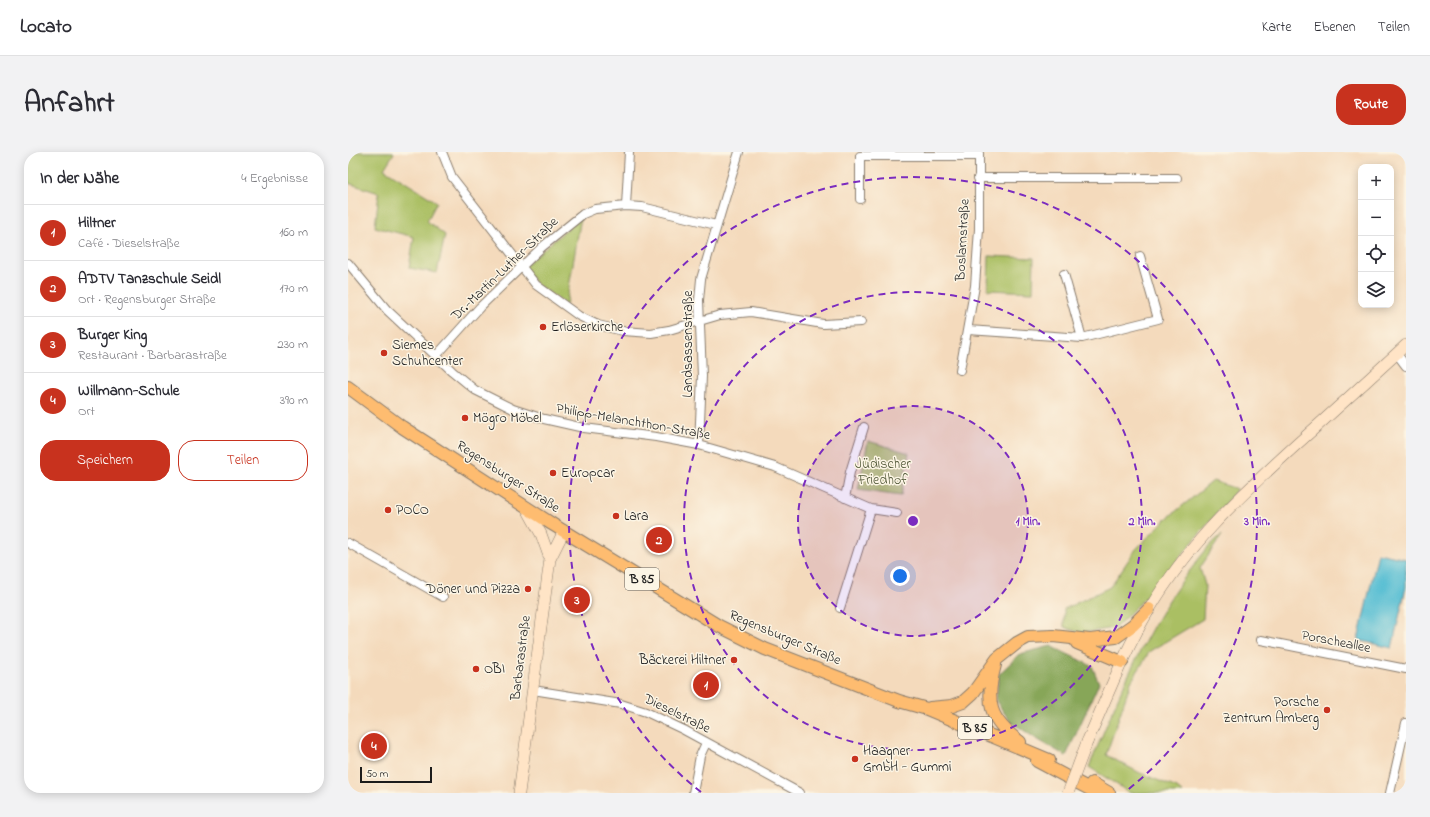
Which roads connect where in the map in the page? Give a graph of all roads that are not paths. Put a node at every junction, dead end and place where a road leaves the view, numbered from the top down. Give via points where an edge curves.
1 (442, 152) edge
2 (629, 152) edge
3 (739, 152) edge
4 (979, 154) edge
5 (978, 178) junction
6 (1177, 178) dead end
7 (860, 199) dead end
8 (626, 206) junction
9 (716, 225) junction
10 (1140, 256) dead end
11 (348, 263) edge
12 (521, 268) junction
13 (1064, 274) dead end
14 (700, 321) junction
15 (861, 322) dead end
16 (968, 330) junction
17 (1082, 338) junction
18 (1406, 345) edge
19 (1396, 354) junction
20 (436, 356) junction
21 (1406, 366) edge
22 (960, 370) dead end
23 (348, 387) edge
24 (864, 426) dead end
25 (699, 445) junction
26 (845, 498) junction
27 (525, 506) junction
28 (871, 509) junction
29 (897, 513) dead end
30 (564, 531) junction
31 (348, 543) edge
32 (550, 559) junction
33 (442, 597) dead end
34 (840, 608) dead end
35 (1149, 609) junction
36 (1068, 639) junction
37 (1261, 640) dead end
38 (997, 658) junction
39 (1122, 662) junction
40 (1406, 668) edge
41 (532, 690) junction
42 (899, 701) junction
43 (927, 709) junction
44 (1406, 723) edge
45 (706, 742) junction
46 (1050, 760) junction
47 (519, 793) edge
48 (693, 793) edge
49 (800, 793) edge
50 (1068, 793) edge
51 (1097, 793) edge
52 (1109, 793) edge
53 (1390, 793) edge

1 - 12 street via 452,176
2 - 8 street
3 - 9 street, Landsassenstraße
4 - 5 street, Boslarnstraße
4 - 7 street via 860,156
5 - 6 street
5 - 16 street, Boslarnstraße via 975,286
8 - 9 street, Dr.-Martin-Luther-Straße via 642,207
8 - 12 street, Dr.-Martin-Luther-Straße via 595,209 583,214 542,247
9 - 14 street, Landsassenstraße via 701,279
10 - 17 street via 1158,319
11 - 20 street, Philipp-Melanchthon-Straße via 387,310
12 - 14 street via 536,285 579,316 598,325 623,331 651,333
12 - 20 street, Dr.-Martin-Luther-Straße via 480,307
13 - 17 street
14 - 15 street via 720,315 751,312 823,324
14 - 25 street, Landsassenstraße via 702,376
16 - 17 street
16 - 22 street, Boslarnstraße
18 - 19 main road
19 - 21 street
19 - 35 main road via 1222,515 1187,556
20 - 25 street, Philipp-Melanchthon-Straße via 476,390 519,411 584,428
23 - 27 main road, Regensburger Straße / B 85 via 402,428
24 - 26 street
25 - 26 street, Philipp-Melanchthon-Straße via 775,467
26 - 28 street, Philipp-Melanchthon-Straße
27 - 30 main road, Regensburger Straße / B 85
27 - 32 main road via 541,534
28 - 29 street, Philipp-Melanchthon-Straße
28 - 34 street
30 - 32 main road, Barbarastraße
30 - 42 main road, Regensburger Straße / B 85 via 719,626 765,649
31 - 33 street
32 - 41 main road, Barbarastraße
35 - 36 main road via 1116,637 1104,640
35 - 39 main road
36 - 38 main road via 1053,636 1028,637
36 - 39 main road
37 - 40 street, Porscheallee
38 - 43 main road via 973,693 963,702
38 - 46 main road via 989,692 993,714 1012,736
39 - 50 main road, bridge
41 - 45 street, Dieselstraße via 621,704 646,712
41 - 47 main road, Barbarastraße
42 - 43 main road, Regensburger Straße / B 85
42 - 51 main road, B 85 via 1031,758
43 - 46 main road, Regensburger Straße / B 85
44 - 53 street
45 - 48 street via 700,756
45 - 49 street, Dieselstraße
46 - 52 main road, B 85

